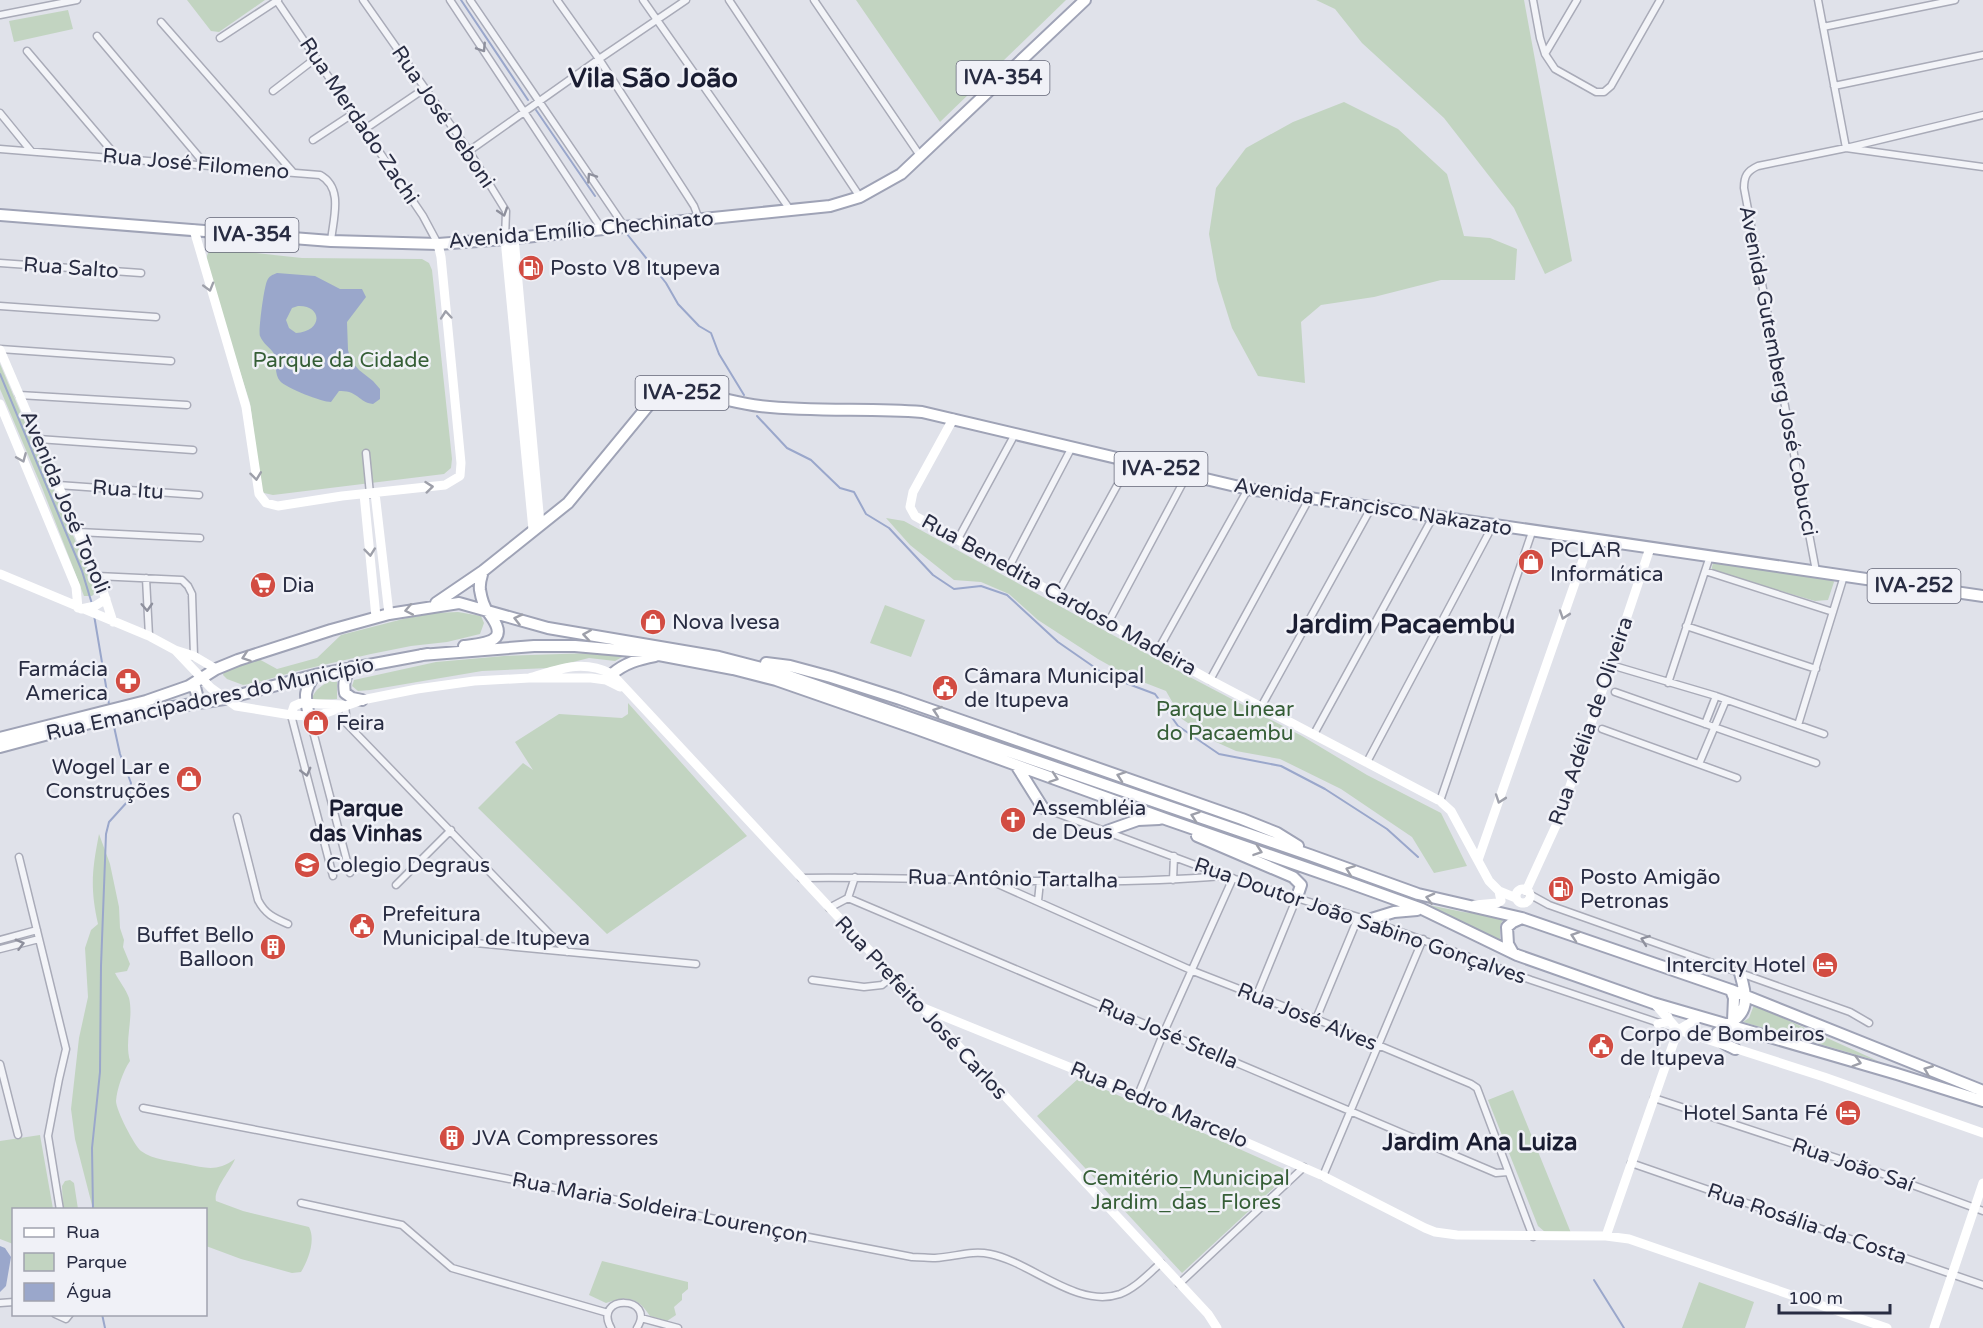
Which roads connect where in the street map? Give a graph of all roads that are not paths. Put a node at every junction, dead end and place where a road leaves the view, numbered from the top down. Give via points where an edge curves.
1 (77, 0) edge
2 (278, 0) edge
3 (363, 0) edge
4 (450, 0) edge
5 (470, 0) edge
6 (557, 0) edge
7 (643, 0) edge
8 (686, 0) edge
9 (729, 0) edge
10 (814, 0) edge
11 (1085, 0) edge
12 (1533, 0) edge
13 (1577, 0) edge
14 (1660, 0) edge
15 (1818, 0) edge
16 (1954, 0) edge
17 (0, 15) edge
18 (657, 20) junction
19 (161, 22) dead end
20 (1823, 27) junction
21 (97, 36) dead end
22 (220, 38) dead end
23 (27, 51) dead end
24 (1545, 54) junction
25 (1983, 55) edge
26 (316, 58) junction
27 (599, 59) junction
28 (1834, 86) junction
29 (424, 89) junction
30 (273, 92) dead end
31 (539, 101) junction
32 (524, 112) junction
33 (0, 113) edge
34 (354, 113) junction
35 (1983, 116) edge
36 (365, 129) junction
37 (313, 140) dead end
38 (1846, 148) junction
39 (0, 149) edge
40 (31, 151) junction
41 (469, 151) junction
42 (117, 157) junction
43 (921, 157) junction
44 (205, 164) junction
45 (1983, 167) edge
46 (292, 171) junction
47 (860, 197) junction
48 (792, 211) junction
49 (0, 215) edge
50 (699, 219) junction
51 (624, 226) junction
52 (601, 228) junction
53 (194, 230) junction
54 (510, 238) junction
55 (331, 241) junction
56 (438, 244) junction
57 (0, 263) edge
58 (141, 273) dead end
59 (0, 306) edge
60 (156, 317) dead end
61 (0, 350) edge
62 (171, 362) dead end
63 (19, 395) junction
64 (0, 404) edge
65 (187, 405) dead end
66 (952, 419) junction
67 (1016, 434) junction
68 (38, 439) junction
69 (1072, 447) junction
70 (193, 450) dead end
71 (366, 453) dead end
72 (1130, 462) junction
73 (1187, 475) junction
74 (58, 485) junction
75 (1248, 489) junction
76 (369, 494) junction
77 (199, 495) dead end
78 (1309, 499) junction
79 (1371, 508) junction
80 (1433, 517) junction
81 (1493, 525) junction
82 (536, 527) junction
83 (1532, 531) junction
84 (78, 532) junction
85 (200, 538) dead end
86 (958, 539) junction
87 (1590, 540) junction
88 (1650, 548) junction
89 (1710, 556) junction
90 (1009, 567) junction
91 (483, 571) junction
92 (1705, 571) junction
93 (1816, 571) junction
94 (0, 574) edge
95 (97, 576) junction
96 (1844, 576) junction
97 (146, 578) junction
98 (1057, 595) junction
99 (1983, 596) edge
100 (106, 599) junction
101 (430, 606) junction
102 (87, 610) junction
103 (487, 611) junction
104 (1833, 612) junction
105 (389, 614) junction
106 (376, 617) junction
107 (113, 622) junction
108 (1108, 623) junction
109 (1686, 626) junction
110 (149, 636) junction
111 (175, 650) junction
112 (1158, 650) junction
113 (421, 655) junction
114 (659, 655) junction
115 (194, 656) junction
116 (1611, 665) junction
117 (352, 667) junction
118 (216, 669) junction
119 (1816, 669) junction
120 (612, 674) junction
121 (315, 675) junction
122 (201, 677) junction
123 (529, 678) junction
124 (591, 678) junction
125 (1210, 680) junction
126 (1668, 683) junction
127 (189, 686) junction
128 (624, 688) junction
129 (1615, 692) dead end
130 (1716, 696) junction
131 (224, 699) junction
132 (345, 699) junction
133 (362, 700) joint
134 (1726, 700) junction
135 (146, 701) junction
136 (306, 704) junction
137 (195, 705) junction
138 (1262, 707) junction
139 (135, 713) junction
140 (291, 716) junction
141 (309, 716) junction
142 (1706, 724) junction
143 (1798, 725) junction
144 (1714, 727) junction
145 (1602, 729) dead end
146 (1314, 734) junction
147 (1824, 734) dead end
148 (0, 738) edge
149 (0, 747) edge
150 (1367, 762) junction
151 (1816, 763) dead end
152 (1699, 764) junction
153 (1016, 765) junction
154 (1737, 778) dead end
155 (1440, 801) junction
156 (1043, 808) joint
157 (237, 817) dead end
158 (1168, 820) junction
159 (451, 830) junction
160 (1107, 831) junction
161 (1174, 856) junction
162 (19, 857) dead end
163 (1478, 860) junction
164 (350, 873) dead end
165 (333, 876) dead end
166 (1225, 876) junction
167 (801, 878) junction
168 (855, 878) junction
169 (1233, 878) junction
170 (1173, 880) junction
171 (991, 881) junction
172 (1040, 881) junction
173 (396, 885) dead end
174 (1499, 891) junction
175 (1528, 892) junction
176 (1297, 897) junction
177 (848, 898) junction
178 (1038, 901) junction
179 (1464, 906) junction
180 (829, 908) junction
181 (1422, 909) junction
182 (1522, 918) junction
183 (1363, 919) junction
184 (288, 924) dead end
185 (37, 930) junction
186 (39, 939) junction
187 (433, 939) dead end
188 (1423, 939) junction
189 (0, 940) edge
190 (0, 949) edge
191 (567, 952) junction
192 (1513, 953) junction
193 (696, 964) dead end
194 (1192, 971) junction
195 (1740, 973) junction
196 (893, 976) junction
197 (812, 980) dead end
198 (1731, 990) junction
199 (1745, 996) junction
200 (1256, 997) junction
201 (1653, 1003) junction
202 (921, 1007) junction
203 (1668, 1017) junction
204 (1700, 1017) junction
205 (952, 1019) junction
206 (1316, 1019) junction
207 (1730, 1023) junction
208 (1869, 1023) dead end
209 (1658, 1024) junction
210 (940, 1027) junction
211 (1678, 1029) junction
212 (1164, 1032) junction
213 (1379, 1045) junction
214 (1735, 1049) junction
215 (0, 1064) edge
216 (1983, 1091) edge
217 (1138, 1095) junction
218 (1654, 1098) junction
219 (1983, 1101) edge
220 (143, 1108) dead end
221 (1351, 1112) junction
222 (1983, 1133) edge
223 (18, 1135) dead end
224 (1631, 1164) junction
225 (1304, 1167) junction
226 (1508, 1172) junction
227 (1323, 1176) junction
228 (1983, 1183) edge
229 (301, 1203) dead end
230 (60, 1208) edge
231 (1979, 1209) edge
232 (1606, 1236) junction
233 (1533, 1237) junction
234 (1161, 1263) junction
235 (1952, 1274) junction
236 (1179, 1284) junction
237 (1983, 1285) edge
238 (608, 1313) junction
239 (641, 1318) junction
240 (611, 1328) edge
241 (637, 1328) edge
242 (678, 1328) edge
243 (1217, 1328) edge
244 (1887, 1328) edge
245 (1934, 1328) edge

1 - 17 street
2 - 22 street
2 - 26 street, Rua Merdado Zachi
3 - 29 street, Rua José Deboni
4 -> 32 street
5 - 31 street
6 - 27 street
7 - 18 street
8 - 18 street
9 - 47 street
10 - 43 street
11 - 43 main road, Avenida Emílio Chechinato / IVA-354
12 - 24 street
13 - 24 street
14 - 24 street via 1605,92 1596,92 1555,69
15 - 20 street
16 - 20 street
18 - 27 street
18 - 48 street
19 - 46 street
20 - 28 street
21 - 44 street
23 - 42 street
25 - 28 street
26 - 30 street
26 - 34 street, Rua Merdado Zachi
27 - 31 street
27 - 50 street via 691,200
28 - 38 street
29 - 36 street
29 - 41 street, Rua José Deboni
31 - 32 street
51 -> 31 street
32 - 41 street
32 - 52 street
33 - 40 street
34 - 36 street, Rua Merdado Zachi
34 - 37 street
35 - 38 street
36 - 56 street, Rua Merdado Zachi
38 - 45 street
38 - 93 street, Avenida Gutemberg José Cobucci via 1758,166 1744,178
39 - 40 street, Rua José Filomeno
40 - 42 street, Rua José Filomeno
41 -> 54 street, Rua José Deboni via 506,211
42 - 44 street, Rua José Filomeno
43 - 47 main road, Avenida Emílio Chechinato / IVA-354 via 887,184
44 - 46 street, Rua José Filomeno
46 - 55 street, Rua José Filomeno via 320,175 334,189
47 - 48 main road, Avenida Emílio Chechinato / IVA-354
48 - 50 main road, Avenida Emílio Chechinato / IVA-354
49 - 53 main road, Avenida Emílio Chechinato / IVA-354
50 - 51 main road, Avenida Emílio Chechinato / IVA-354
51 - 52 main road, Avenida Emílio Chechinato / IVA-354
52 - 54 main road, Avenida Emílio Chechinato / IVA-354
53 - 55 main road, Avenida Emílio Chechinato / IVA-354
53 -> 76 street via 246,407 259,494 266,503 278,506
54 - 56 main road, Avenida Emílio Chechinato / IVA-354
54 - 82 street
55 - 56 main road, Avenida Emílio Chechinato / IVA-354
76 -> 56 street via 445,485 460,476
57 - 58 street, Rua Salto
59 - 60 street
61 - 62 street
61 - 63 street, Avenida José Tonoli
63 - 65 street
63 - 68 street, Avenida José Tonoli
64 -> 102 street, Avenida José Tonoli
66 - 67 main road, Avenida Francisco Nakazato / IVA-252
66 - 82 main road, Avenida Francisco Nakazato / IVA-252 via 901,410 820,410 759,406 689,393 663,395 652,401 568,503
66 - 86 street, Rua Benedita Cardoso Madeira via 913,492 910,507 915,516
67 - 69 main road, Avenida Francisco Nakazato / IVA-252
67 - 86 street
68 - 70 street
68 - 74 street, Avenida José Tonoli
69 - 72 main road, Avenida Francisco Nakazato / IVA-252
69 - 90 street
71 - 76 street
72 - 73 main road, Avenida Francisco Nakazato / IVA-252
72 - 98 street
73 - 75 main road, Avenida Francisco Nakazato / IVA-252
73 - 108 street
74 - 77 street, Rua Itu
74 - 84 street, Avenida José Tonoli
75 - 78 main road, Avenida Francisco Nakazato / IVA-252
75 - 112 street
76 - 105 street
76 -> 106 street
78 - 79 main road, Avenida Francisco Nakazato / IVA-252
78 - 125 street
79 - 80 main road, Avenida Francisco Nakazato / IVA-252
79 - 138 street
80 - 81 main road, Avenida Francisco Nakazato / IVA-252
80 - 146 street
81 - 83 main road, Avenida Francisco Nakazato / IVA-252
81 - 150 street
82 - 91 main road, Avenida Francisco Nakazato / IVA-252
83 - 87 main road, Avenida Francisco Nakazato / IVA-252
83 - 155 street
84 - 85 street
84 - 95 street, Avenida José Tonoli
86 - 90 street, Rua Benedita Cardoso Madeira
87 - 88 main road, Avenida Francisco Nakazato / IVA-252
87 -> 163 street
88 - 89 main road, Avenida Francisco Nakazato / IVA-252
88 - 116 street, Rua Adélia de Oliveira
89 - 92 street
89 - 93 main road, Avenida Francisco Nakazato / IVA-252
90 - 98 street, Rua Benedita Cardoso Madeira
91 - 101 main road, Avenida Francisco Nakazato
91 - 103 main road via 480,592
92 - 104 street
92 - 109 street
93 - 96 main road, Avenida Francisco Nakazato / IVA-252
94 - 102 street
95 - 97 street
95 - 100 street, Avenida José Tonoli
96 - 99 main road, Avenida Francisco Nakazato / IVA-252
96 - 104 street
97 -> 110 street
97 - 115 street via 182,580 188,586 192,594
98 - 108 street, Rua Benedita Cardoso Madeira
100 - 102 street
100 - 107 street, Avenida José Tonoli
101 - 103 main road, Rua Emancipadores do Município via 459,603
101 -> 105 main road, Rua Emancipadores do Município
102 - 107 street
103 - 113 main road via 498,632 492,640
179 -> 103 main road, Rua Emancipadores do Município via 1418,894 1310,855 1277,832 1242,819 831,677 790,666 548,628
104 - 119 street
105 - 106 main road, Rua Emancipadores do Município
106 -> 118 main road, Rua Emancipadores do Município
107 - 110 street
108 - 112 street, Rua Benedita Cardoso Madeira
109 - 119 street
109 - 126 street
110 - 111 street
111 - 115 street
111 - 122 street
112 - 125 street, Rua Benedita Cardoso Madeira
113 - 114 main road via 534,646
113 - 117 main road, Rua Emancipadores do Município
114 - 120 main road via 620,667
114 - 153 main road via 776,680
115 - 118 street
116 - 126 street
116 - 175 street, Rua Adélia de Oliveira via 1559,819
117 - 121 main road, Rua Emancipadores do Município
117 - 132 main road via 343,684
118 - 122 main road, Rua Emancipadores do Município
119 - 143 street
120 - 123 street via 598,667 581,666
120 - 124 street
120 - 128 street, Rua Prefeito José Carlos
121 - 131 main road, Rua Emancipadores do Município
121 - 136 main road via 307,688
122 - 127 main road, Rua Emancipadores do Município
122 - 131 street
123 - 124 street
123 - 133 street via 474,681
124 - 128 street
125 - 138 street, Rua Benedita Cardoso Madeira
126 - 130 street
127 - 135 main road, Rua Emancipadores do Município
127 - 137 main road via 197,691
128 - 167 street, Rua Prefeito José Carlos
129 - 142 street
130 - 134 street
130 - 142 street
131 - 137 main road, Rua Emancipadores do Município
131 - 140 street via 236,706
132 - 133 main road
132 - 136 street
132 - 141 street via 322,714
132 - 159 street via 347,724
134 - 143 street
134 - 144 street
135 - 139 main road
135 - 148 main road, Rua Emancipadores do Município
136 - 140 street via 294,706
136 - 141 main road
137 - 139 main road, Rua Emancipadores do Município
138 - 146 street, Rua Benedita Cardoso Madeira
139 - 149 main road, Rua Emancipadores do Município
140 - 141 street
140 -> 165 street
141 - 164 street
142 - 144 street
143 - 147 street
144 - 151 street
144 - 152 street
145 - 152 street
146 - 150 street, Rua Benedita Cardoso Madeira
150 - 155 street, Rua Benedita Cardoso Madeira
152 - 154 street
153 - 156 main road
153 -> 158 main road
155 - 163 street, Rua Benedita Cardoso Madeira via 1451,811
156 - 160 street, Rua Doutor João Sabino Gonçalves
157 - 184 street via 258,900 264,911
158 - 160 main road via 1138,820
158 - 176 main road via 1214,845 1293,877 1301,885
158 -> 181 main road
159 - 173 street
159 - 191 street
160 - 161 street, Rua Doutor João Sabino Gonçalves
161 - 166 street, Rua Doutor João Sabino Gonçalves
161 - 170 street
162 - 185 street
163 - 174 street, Rua Benedita Cardoso Madeira via 1483,873
166 - 169 street, Rua Doutor João Sabino Gonçalves
166 - 170 street, Rua Antônio Tartalha
167 - 168 street, Rua Antônio Tartalha
167 - 180 street, Rua Prefeito José Carlos
168 - 171 street, Rua Antônio Tartalha
168 - 177 street
169 - 176 street, Rua Doutor João Sabino Gonçalves
169 - 194 street
170 - 172 street, Rua Antônio Tartalha
171 - 172 street, Rua Antônio Tartalha
171 - 178 street, Rua José Alves
172 - 178 street
174 - 175 street via 1516,898 1520,890
174 - 179 street via 1497,903
195 -> 175 street via 1549,905
176 - 183 street, Rua Doutor João Sabino Gonçalves
176 - 200 street
177 - 180 street
177 - 212 street, Rua José Stella
178 - 194 street, Rua José Alves
179 - 182 main road, Rua Emancipadores do Município
180 - 196 street, Rua Prefeito José Carlos
181 - 183 main road
181 - 192 main road
182 - 192 main road via 1507,927
198 -> 182 main road, Rua Emancipadores do Município
183 - 188 street, Rua Doutor João Sabino Gonçalves
183 - 206 street
185 - 186 street
185 - 189 street
190 -> 186 street
186 - 230 street via 66,1049 48,1136
187 - 191 street
188 - 209 street, Rua Doutor João Sabino Gonçalves
188 - 213 street
191 - 193 street
192 - 201 main road
194 - 200 street, Rua José Alves
194 - 212 street
195 - 199 main road
195 - 208 street via 1850,1012
196 - 197 street via 882,985 864,987
196 - 202 street, Rua Prefeito José Carlos
198 - 199 main road, Rua Emancipadores do Município
198 - 207 main road via 1734,998
199 - 207 main road via 1744,1009
216 -> 199 main road, Rua Emancipadores do Município
200 - 206 street, Rua José Alves
201 - 203 street
201 - 204 main road
202 - 205 street, Rua Pedro Marcelo
202 - 210 street, Rua Prefeito José Carlos
203 - 209 street via 1668,1021
203 - 211 street
204 - 207 main road
204 - 211 street
205 - 210 street
205 - 217 street, Rua Pedro Marcelo
206 - 213 street, Rua José Alves
207 - 214 main road via 1718,1033 1718,1038
207 -> 219 main road
209 - 211 street, Rua Doutor João Sabino Gonçalves
210 - 234 street, Rua Prefeito José Carlos
211 - 214 street
211 - 218 street
212 - 217 street
212 - 221 street, Rua José Stella
213 - 221 street
213 - 226 street, Rua José Alves via 1477,1088
214 - 222 street
215 - 223 street
217 - 225 street, Rua Pedro Marcelo
218 - 224 street
218 - 231 street, Rua João Saí
220 - 234 street, Rua Maria Soldeira Lourençon via 912,1257 936,1258 970,1251 991,1254 1098,1298 1135,1287
221 - 226 street, Rua José Stella via 1496,1173
221 - 227 street
224 - 232 street
224 - 235 street, Rua Rosália da Costa
225 - 227 street, Rua Pedro Marcelo
225 - 236 street
226 - 233 street, Rua José Alves
227 - 233 street, Rua Pedro Marcelo via 1434,1232
228 - 231 street
229 - 238 street via 402,1224 452,1268
231 - 235 street
232 - 233 street, Rua Pedro Marcelo
232 - 244 street, Rua Pedro Marcelo via 1629,1239
234 - 236 street, Rua Prefeito José Carlos
235 - 237 street, Rua Rosália da Costa
235 - 245 street
236 - 243 street, Rua Prefeito José Carlos
238 - 239 street via 615,1304 629,1302
238 - 240 street
239 - 241 street
239 - 242 street

